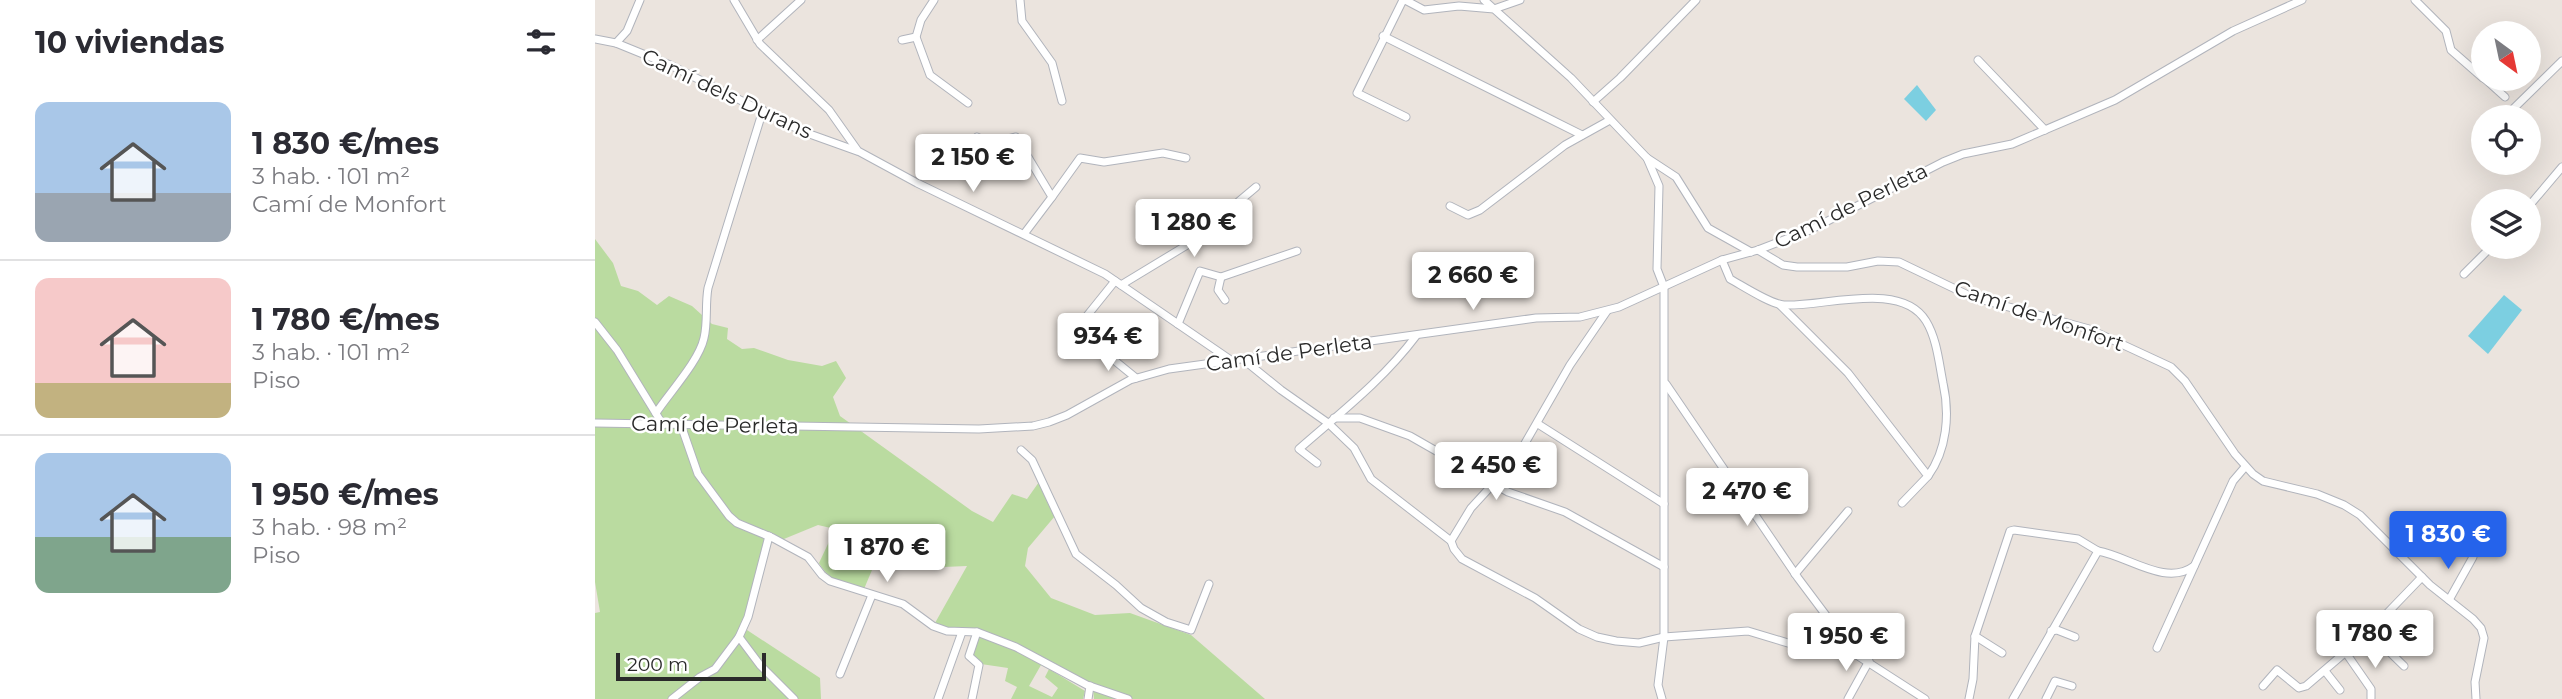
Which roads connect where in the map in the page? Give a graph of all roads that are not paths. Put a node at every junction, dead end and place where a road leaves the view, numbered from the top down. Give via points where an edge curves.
1 (640, 0) edge
2 (734, 0) edge
3 (801, 0) edge
4 (935, 0) edge
5 (1020, 0) edge
6 (1404, 0) edge
7 (1484, 0) edge
8 (1520, 0) edge
9 (1696, 0) edge
10 (2302, 0) edge
11 (2415, 0) edge
12 (1494, 9) junction
13 (1383, 36) junction
14 (916, 37) junction
15 (595, 39) edge
16 (757, 40) junction
17 (902, 40) dead end
18 (616, 43) junction
19 (1978, 60) dead end
20 (2562, 61) edge
21 (2471, 67) edge
22 (2498, 91) edge
23 (2505, 97) dead end
24 (1062, 101) dead end
25 (1593, 102) junction
26 (968, 103) dead end
27 (2517, 105) edge
28 (762, 110) junction
29 (1406, 117) dead end
30 (1610, 120) junction
31 (2045, 130) junction
32 (1582, 135) junction
33 (977, 137) dead end
34 (858, 151) junction
35 (1186, 158) dead end
36 (1647, 158) junction
37 (2562, 167) edge
38 (1256, 187) dead end
39 (2541, 192) edge
40 (1052, 197) junction
41 (1450, 206) dead end
42 (1024, 234) junction
43 (1297, 251) dead end
44 (1755, 251) junction
45 (2479, 259) edge
46 (1722, 260) junction
47 (2463, 274) dead end
48 (1221, 277) junction
49 (1118, 283) junction
50 (1664, 287) junction
51 (1225, 300) dead end
52 (1780, 305) junction
53 (1607, 311) junction
54 (595, 322) edge
55 (1082, 322) dead end
56 (1178, 324) junction
57 (1416, 335) junction
58 (1098, 347) dead end
59 (1244, 360) junction
60 (1233, 361) junction
61 (1136, 378) junction
62 (1665, 384) junction
63 (656, 413) junction
64 (1331, 421) junction
65 (595, 424) edge
66 (1538, 424) junction
67 (663, 425) junction
68 (681, 425) junction
69 (1020, 450) dead end
70 (1317, 463) dead end
71 (2245, 467) junction
72 (1928, 476) junction
73 (1493, 484) junction
74 (1902, 503) dead end
75 (1664, 504) junction
76 (1848, 511) dead end
77 (769, 536) junction
78 (1451, 541) junction
79 (2098, 551) junction
80 (2473, 557) dead end
81 (2195, 566) junction
82 (1664, 567) junction
83 (1795, 574) junction
84 (2422, 577) junction
85 (1209, 584) dead end
86 (873, 595) junction
87 (2449, 600) junction
88 (2051, 631) junction
89 (962, 632) junction
90 (977, 632) junction
91 (2368, 632) junction
92 (739, 636) junction
93 (1975, 636) junction
94 (1664, 637) junction
95 (2075, 637) dead end
96 (2157, 648) dead end
97 (2002, 653) dead end
98 (2346, 653) junction
99 (1855, 654) junction
100 (1869, 662) junction
101 (2405, 666) dead end
102 (2325, 671) junction
103 (840, 674) dead end
104 (1090, 686) junction
105 (2071, 686) dead end
106 (2263, 686) dead end
107 (2340, 690) dead end
108 (2371, 698) edge
109 (672, 699) edge
110 (794, 699) edge
111 (938, 699) edge
112 (972, 699) edge
113 (1088, 699) edge
114 (1128, 699) edge
115 (1662, 699) edge
116 (1848, 699) edge
117 (1925, 699) edge
118 (1969, 699) edge
119 (2013, 699) edge
120 (2046, 699) edge
121 (2476, 699) edge

1 - 18 street
2 - 16 street
3 - 16 street
4 - 14 street
5 - 24 street via 1022,21 1052,63
6 - 12 street via 1425,10 1459,6
6 - 13 street
7 - 12 street, Camí de Monfort
8 - 12 street
9 - 25 street
10 - 31 street, Camí de Perleta via 2233,30 2128,93
11 - 21 street via 2446,31 2451,50
12 - 25 street, Camí de Monfort
13 - 29 street via 1357,93
13 - 32 street
14 - 17 street
14 - 26 street via 930,75
15 - 18 street, Camí dels Durans
16 - 34 street via 829,110
18 - 28 street, Camí dels Durans
19 - 31 street
20 - 27 street
22 - 23 street
25 - 30 street, Camí de Monfort
28 - 34 street, Camí dels Durans via 804,132
28 - 63 street via 708,288 701,348
30 - 32 street
30 - 36 street, Camí de Monfort
31 - 44 street, Camí de Perleta via 1943,162 1810,230
32 - 41 street via 1472,214
33 - 40 street via 983,141 1016,137
34 - 42 street, Camí dels Durans
35 - 40 street via 1163,153 1104,162 1080,158
36 - 44 street, Camí de Monfort via 1676,177 1708,228
36 - 50 street via 1659,186 1657,269
37 - 39 street
38 - 49 street via 1187,245
40 - 42 street
42 - 49 street, Camí dels Durans
43 - 48 street
44 - 46 street, Camí de Perleta
44 - 71 street, Camí de Monfort via 1797,267 1899,262 1972,297 2065,322 2132,348 2177,372
45 - 47 street
46 - 50 street, Camí de Perleta
46 - 52 street via 1730,279
48 - 51 street via 1217,290
48 - 56 street via 1201,271
49 - 55 street
49 - 56 street, Camí dels Durans
50 - 53 street, Camí de Perleta
50 - 62 street
52 - 72 street via 1848,373
52 - 72 street via 1892,298 1911,306 1926,320 1948,403 1944,442
53 - 57 street, Camí de Perleta
53 - 66 street
54 - 63 street
56 - 60 street, Camí dels Durans
57 - 59 street, Camí de Perleta
57 - 64 street via 1374,385
58 - 61 street
59 - 60 street, Camí de Perleta
59 - 64 street
60 - 61 street, Camí de Perleta
61 - 68 street, Camí de Perleta via 1067,415 1033,426
62 - 75 street
62 - 83 street
63 - 67 street
64 - 70 street via 1299,449
64 - 73 street via 1360,418 1410,436
64 - 78 street via 1371,479
65 - 67 street, Camí de Perleta
66 - 73 street
66 - 75 street
67 - 68 street, Camí de Perleta
68 - 77 street via 698,474 729,516
69 - 85 street via 1032,460 1076,554 1141,608 1191,629
71 - 81 street via 2233,481
71 - 84 street, Camí de Monfort via 2263,481 2344,505 2360,515
72 - 74 street
73 - 78 street
73 - 82 street via 1565,512
75 - 82 street
76 - 83 street
77 - 86 street via 808,557 830,581
77 - 92 street
78 - 94 street via 1472,566 1535,598 1579,629 1616,642
79 - 81 street via 2176,573
79 - 88 street
79 - 93 street via 2078,539 2010,531
80 - 87 street
81 - 96 street
82 - 94 street
83 - 99 street
84 - 87 street, Camí de Monfort
84 - 91 street
86 - 89 street via 902,604 933,626
86 - 103 street
87 - 121 street, Camí de Monfort via 2473,619 2484,638
88 - 95 street
88 - 119 street
89 - 90 street
89 - 111 street
90 - 104 street
90 - 112 street via 969,656 979,665
91 - 98 street
91 - 101 street
92 - 109 street via 715,669
92 - 110 street
93 - 97 street
93 - 118 street
94 - 99 street via 1748,631 1798,646
94 - 115 street via 1658,685
98 - 102 street
98 - 108 street via 2371,689
99 - 100 street
100 - 116 street
100 - 117 street
102 - 106 street via 2299,688 2277,670
102 - 107 street
104 - 113 street
104 - 114 street
105 - 120 street via 2055,681

